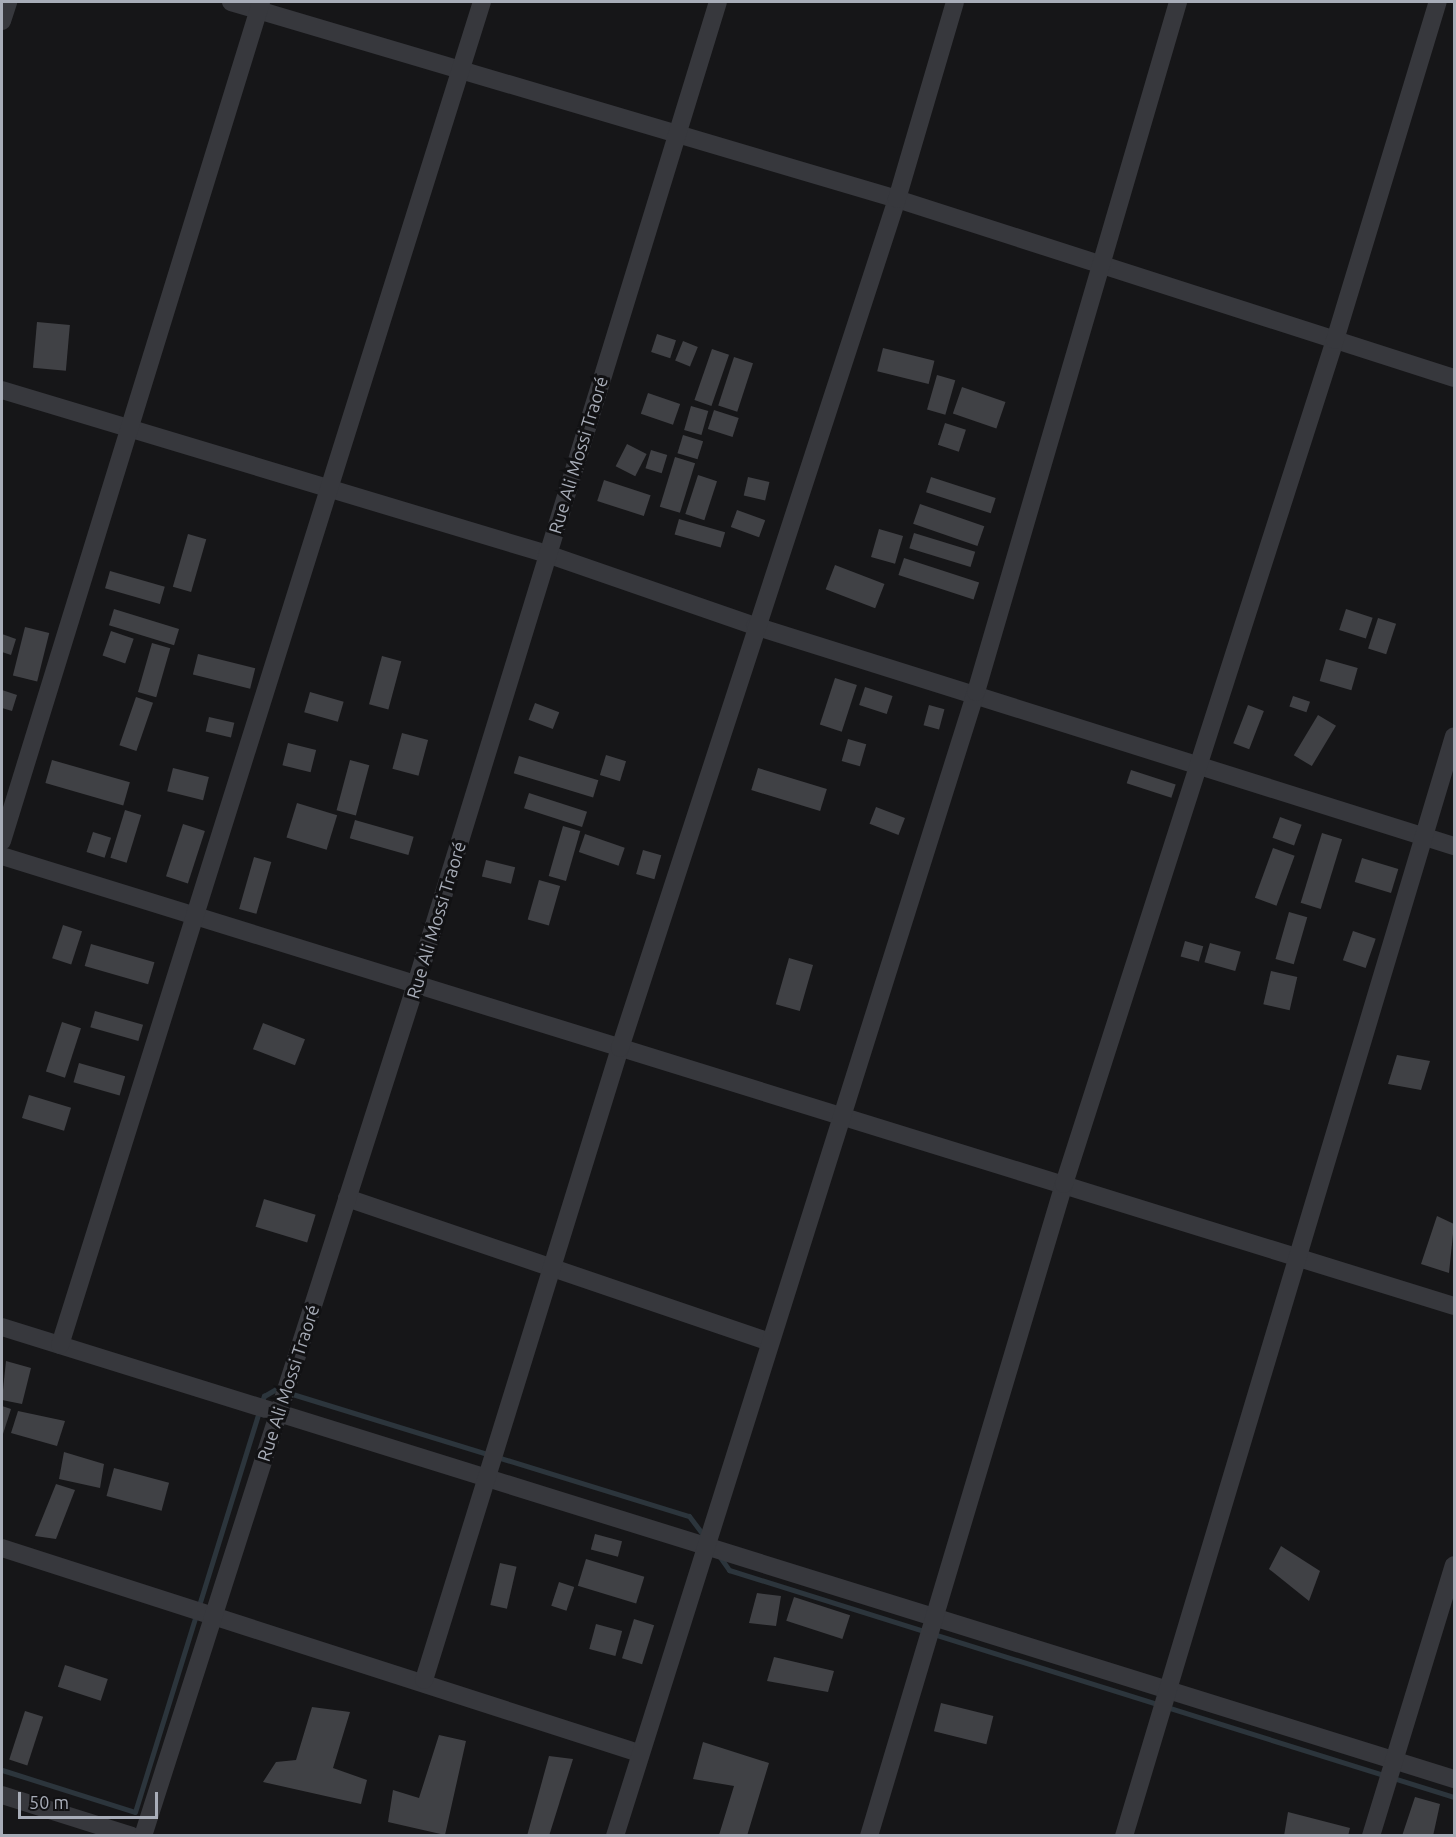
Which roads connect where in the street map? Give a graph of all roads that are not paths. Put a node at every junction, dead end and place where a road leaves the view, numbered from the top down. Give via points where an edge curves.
1 (8, 2) edge
2 (231, 2) edge
3 (482, 2) edge
4 (718, 2) edge
5 (955, 2) edge
6 (1178, 2) edge
7 (1438, 2) edge
8 (260, 6) edge
9 (2, 21) edge
10 (462, 73) junction
11 (678, 133) junction
12 (897, 199) junction
13 (1097, 264) junction
14 (1335, 340) junction
15 (1455, 378) edge
16 (2, 390) edge
17 (126, 425) junction
18 (329, 488) junction
19 (547, 554) junction
20 (754, 626) junction
21 (976, 692) junction
22 (1455, 736) edge
23 (1198, 764) junction
24 (1422, 836) junction
25 (2, 841) edge
26 (1455, 846) edge
27 (2, 856) edge
28 (196, 916) junction
29 (416, 984) junction
30 (620, 1048) junction
31 (838, 1116) junction
32 (1064, 1184) junction
33 (347, 1198) junction
34 (1301, 1259) junction
35 (554, 1270) junction
36 (1455, 1306) edge
37 (2, 1327) edge
38 (770, 1342) junction
39 (60, 1345) junction
40 (278, 1413) junction
41 (485, 1477) junction
42 (706, 1546) junction
43 (2, 1548) edge
44 (1455, 1565) edge
45 (214, 1612) junction
46 (936, 1617) junction
47 (424, 1680) junction
48 (1171, 1690) junction
49 (639, 1753) junction
50 (1394, 1760) junction
51 (1455, 1779) edge
52 (2, 1795) edge
53 (132, 1836) edge
54 (143, 1836) edge
55 (615, 1836) edge
56 (869, 1836) edge
57 (1124, 1836) edge
58 (1371, 1836) edge

1 - 9 street
2 - 8 street
3 - 10 street
4 - 11 street, Rue Ali Mossi Traoré
5 - 12 street
6 - 13 street
7 - 14 street
8 - 10 street
8 - 17 street
10 - 11 street
10 - 18 street
11 - 12 street
11 - 19 street, Rue Ali Mossi Traoré
12 - 13 street
12 - 20 street
13 - 14 street
13 - 21 street
14 - 15 street
14 - 23 street
16 - 17 street
17 - 18 street
17 - 25 street
18 - 19 street
18 - 28 street
19 - 20 street
19 - 29 street, Rue Ali Mossi Traoré
20 - 21 street
20 - 30 street
21 - 23 street
21 - 31 street
22 - 24 street
23 - 24 street
23 - 32 street
24 - 26 street
24 - 34 street
27 - 28 street
28 - 29 street
28 - 39 street
29 - 30 street
29 - 33 street, Rue Ali Mossi Traoré
30 - 31 street
30 - 35 street
31 - 32 street
31 - 38 street
32 - 34 street
32 - 46 street
33 - 35 street
33 - 40 street, Rue Ali Mossi Traoré
34 - 36 street
34 - 48 street
35 - 38 street
35 - 41 street
37 - 39 street
38 - 42 street
39 - 40 street
40 - 41 street
40 - 45 street, Rue Ali Mossi Traoré
41 - 42 street
41 - 47 street
42 - 46 street
42 - 49 street
43 - 45 street
44 - 50 street
45 - 47 street
45 - 54 street, Rue Ali Mossi Traoré
46 - 48 street
46 - 56 street
47 - 49 street
48 - 50 street
48 - 57 street
49 - 55 street
50 - 51 street
50 - 58 street
52 - 53 street

